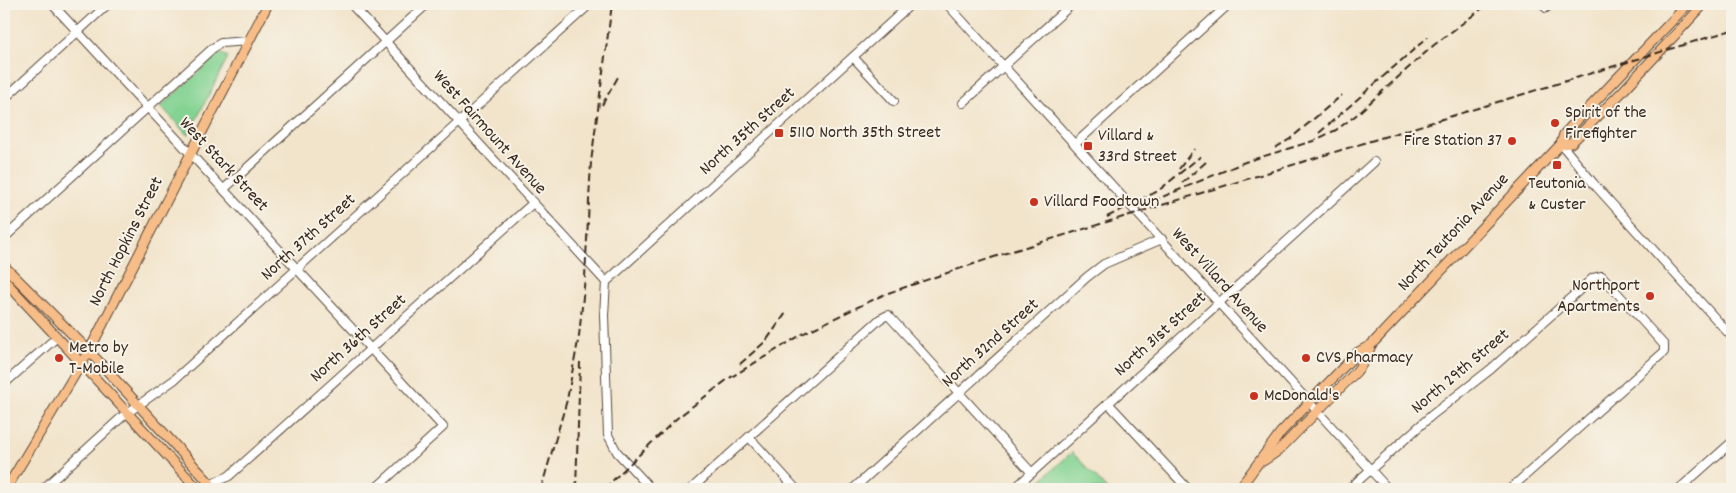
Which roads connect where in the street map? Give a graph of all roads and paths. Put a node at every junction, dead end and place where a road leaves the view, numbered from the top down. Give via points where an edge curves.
1 (52, 4) edge
2 (108, 4) edge
3 (268, 4) edge
4 (351, 4) edge
5 (427, 4) edge
6 (590, 4) edge
7 (911, 4) edge
8 (947, 4) edge
9 (1072, 4) edge
10 (1229, 4) edge
11 (1687, 4) edge
12 (1704, 4) edge
13 (1695, 13) junction
14 (77, 32) junction
15 (248, 42) junction
16 (385, 42) junction
17 (853, 56) junction
18 (1003, 66) junction
19 (4, 100) edge
20 (894, 101) dead end
21 (963, 103) dead end
22 (148, 107) junction
23 (459, 122) junction
24 (1075, 144) junction
25 (1560, 144) junction
26 (191, 154) junction
27 (1374, 162) dead end
28 (224, 189) junction
29 (533, 203) junction
30 (4, 238) edge
31 (1162, 239) junction
32 (4, 266) edge
33 (298, 268) junction
34 (4, 280) edge
35 (606, 282) junction
36 (1219, 302) junction
37 (56, 337) junction
38 (1732, 337) edge
39 (1371, 345) junction
40 (371, 348) junction
41 (89, 351) junction
42 (81, 363) junction
43 (4, 384) edge
44 (960, 392) junction
45 (1309, 402) junction
46 (138, 404) junction
47 (1108, 404) junction
48 (1318, 411) junction
49 (128, 413) junction
50 (749, 438) junction
51 (1732, 442) edge
52 (1259, 464) junction
53 (1370, 470) junction
54 (1032, 473) junction
55 (214, 487) edge
56 (1682, 488) edge
57 (6, 489) edge
58 (43, 489) edge
59 (200, 489) edge
60 (375, 489) edge
61 (651, 489) edge
62 (692, 489) edge
63 (796, 489) edge
64 (853, 489) edge
65 (1014, 489) edge
66 (1188, 489) edge
67 (1239, 489) edge
68 (1349, 489) edge
69 (1388, 489) edge
70 (1510, 489) edge

1 - 14 street, West Stark Street
2 - 14 street
3 - 15 main road, North Hopkins Street
4 - 16 street, West Fairmount Avenue
5 - 16 street
6 - 23 street, North 37th Street
7 - 17 street, North 35th Street
8 - 18 street, West Villard Avenue
9 - 18 street
10 - 24 street
11 - 13 street
11 - 25 main road, North Teutonia Avenue via 1564,134
12 - 13 main road, North Teutonia Avenue
13 - 25 main road, North Teutonia Avenue via 1571,143
14 - 19 street
14 - 22 street, West Stark Street
15 - 22 street via 221,43 213,48
15 - 26 main road, North Hopkins Street
16 - 23 street, West Fairmount Avenue
16 - 28 street
17 - 20 street
17 - 35 street, North 35th Street
18 - 21 street
18 - 24 street, West Villard Avenue
22 - 26 street, West Stark Street
22 - 30 street
23 - 29 street, West Fairmount Avenue
23 - 33 street, North 37th Street
24 - 31 street, West Villard Avenue
25 - 38 street
25 - 39 main road, North Teutonia Avenue
26 - 28 street, West Stark Street
26 - 41 main road, North Hopkins Street
27 - 36 street, North 31st Street
28 - 33 street, West Stark Street
29 - 35 street, West Fairmount Avenue
29 - 40 street, North 36th Street
31 - 36 street, West Villard Avenue
31 - 44 street, North 32nd Street via 1104,264 1087,276
32 - 41 main road
33 - 40 street, West Stark Street
33 - 46 street, North 37th Street via 174,380
34 - 37 main road
35 - 61 street via 608,435 617,452
36 - 45 street, West Villard Avenue
36 - 47 street, North 31st Street
37 - 42 main road
37 - 43 street
39 - 45 main road, North Teutonia Avenue via 1358,352
39 - 48 main road, North Teutonia Avenue via 1366,359
40 - 55 street, North 36th Street
40 - 60 street, West Stark Street via 443,427
41 - 42 main road, North Hopkins Street
41 - 46 main road
42 - 49 main road
42 - 57 main road, North Hopkins Street
44 - 50 street via 888,314
44 - 54 street
44 - 64 street, North 32nd Street
45 - 48 street, West Villard Avenue
45 - 52 main road, North Teutonia Avenue via 1274,441
46 - 49 street, North 37th Street
46 - 55 main road
47 - 54 street, North 31st Street
47 - 66 street
48 - 52 main road, North Teutonia Avenue via 1278,451
48 - 53 street, West Villard Avenue
49 - 58 street, North 37th Street
49 - 59 main road
50 - 62 street
50 - 63 street
51 - 56 street
52 - 67 main road, North Teutonia Avenue
53 - 68 street, North 29th Street
53 - 69 street, West Villard Avenue
53 - 70 street, North 29th Street via 1593,278 1602,276 1664,345 1664,352
54 - 65 street, North 31st Street
55 - 59 street, North 36th Street

